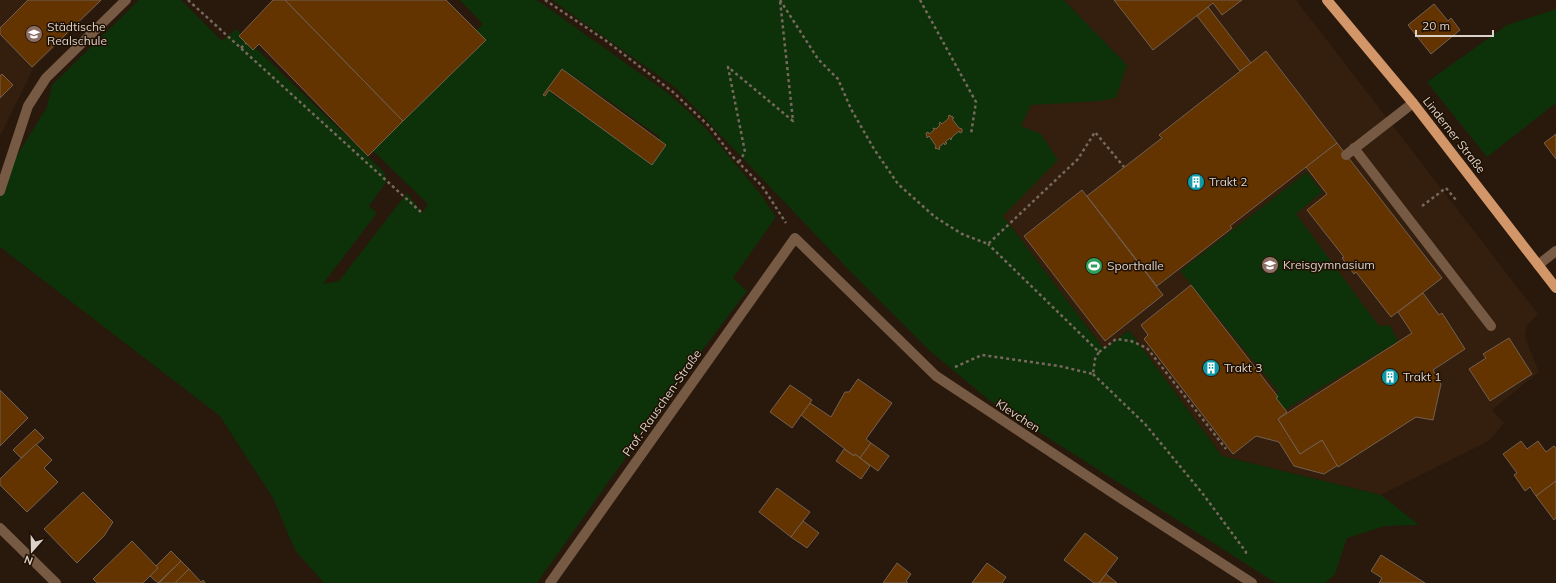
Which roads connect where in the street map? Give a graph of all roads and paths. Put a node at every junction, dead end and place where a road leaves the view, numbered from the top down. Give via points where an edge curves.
1 (126, 0) edge
2 (188, 0) edge
3 (545, 0) edge
4 (780, 0) edge
5 (920, 0) edge
6 (1327, 0) edge
7 (246, 43) dead end
8 (241, 48) junction
9 (1413, 103) junction
10 (971, 134) dead end
11 (1354, 148) junction
12 (1346, 154) dead end
13 (739, 162) junction
14 (1124, 167) dead end
15 (0, 191) edge
16 (1456, 200) dead end
17 (1428, 202) dead end
18 (422, 213) dead end
19 (795, 238) junction
20 (988, 244) junction
21 (1556, 251) edge
22 (1538, 265) junction
23 (1556, 288) edge
24 (1491, 326) dead end
25 (1099, 352) junction
26 (1093, 374) junction
27 (936, 376) junction
28 (1226, 449) dead end
29 (0, 528) edge
30 (1240, 574) junction
31 (56, 583) edge
32 (550, 583) edge
33 (1252, 583) edge

1 - 15 street via 46,78 28,106
2 - 8 path
3 - 13 path via 605,40 673,92 710,126
4 - 13 path via 793,122 728,67 745,152
4 - 20 path via 818,59 838,79 850,109 898,184 935,217 962,234
5 - 10 path via 976,102
6 - 9 main road, Linderner Straße
7 - 8 path
8 - 18 path
9 - 11 street
9 - 22 main road, Linderner Straße
11 - 12 street
11 - 24 street
13 - 19 path via 762,186
14 - 20 path via 1095,132 1078,159
16 - 17 path via 1446,188
19 - 27 street, Klevchen
19 - 32 street, Prof.-Rauschen-Straße
20 - 25 path
21 - 22 street
22 - 23 main road, Linderner Straße
25 - 26 path via 1095,359
25 - 28 path via 1116,339 1131,341 1146,348
26 - 27 path via 982,355
26 - 30 path via 1145,424 1213,507 1246,552
27 - 30 street, Klevchen
29 - 31 street
30 - 33 street, Klevchen

